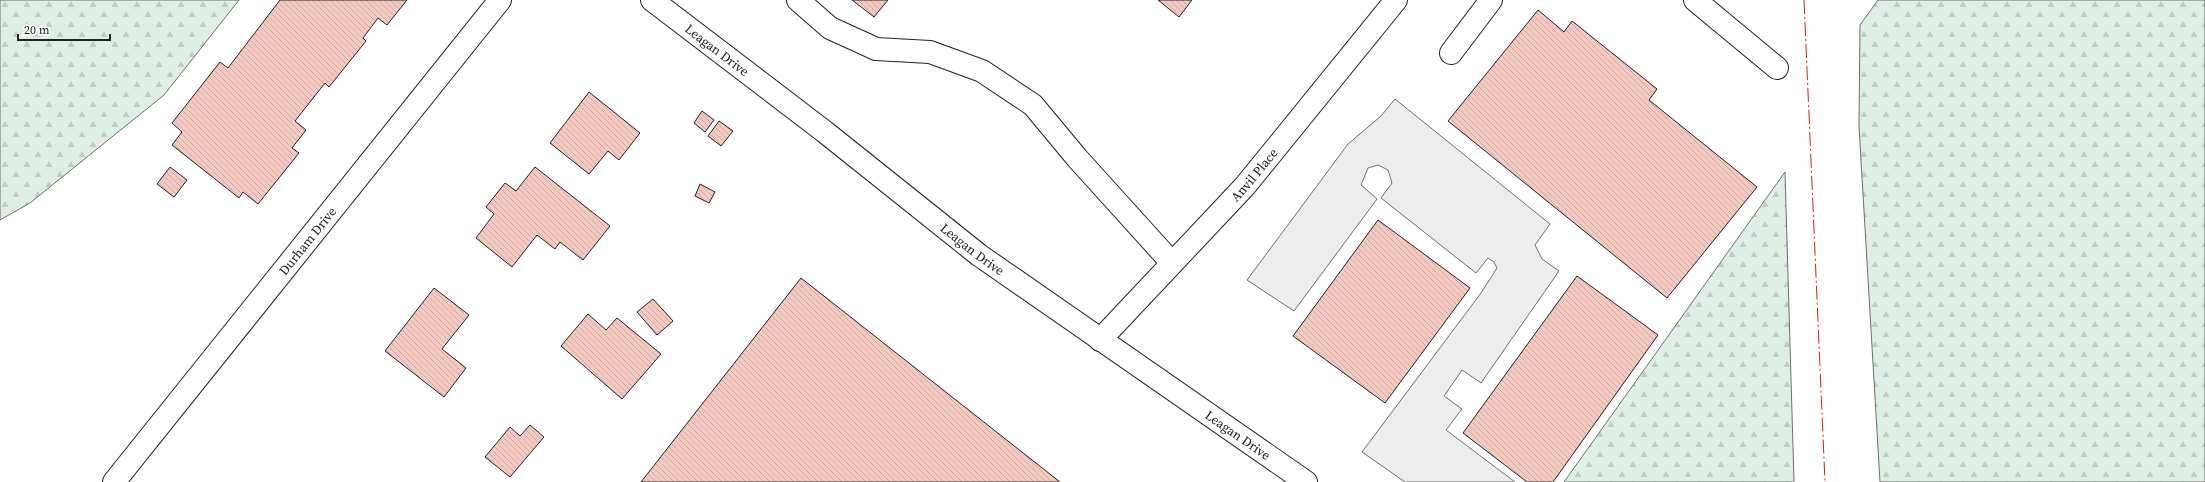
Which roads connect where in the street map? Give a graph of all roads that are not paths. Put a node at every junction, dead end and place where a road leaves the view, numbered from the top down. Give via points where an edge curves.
1 (500, 0) edge
2 (652, 0) edge
3 (798, 0) edge
4 (1396, 0) edge
5 (1491, 0) edge
6 (1694, 0) edge
7 (1451, 53) dead end
8 (1777, 68) dead end
9 (1172, 263) junction
10 (1100, 340) junction
11 (114, 482) edge
12 (1306, 482) edge

1 - 11 street, Durham Drive
2 - 10 street, Leagan Drive via 825,132 979,255
3 - 9 street via 830,28 863,44 876,49 930,52 982,71 1033,105
4 - 9 street, Anvil Place via 1245,186
5 - 7 street
6 - 8 street
9 - 10 street, Anvil Place
10 - 12 street, Leagan Drive

